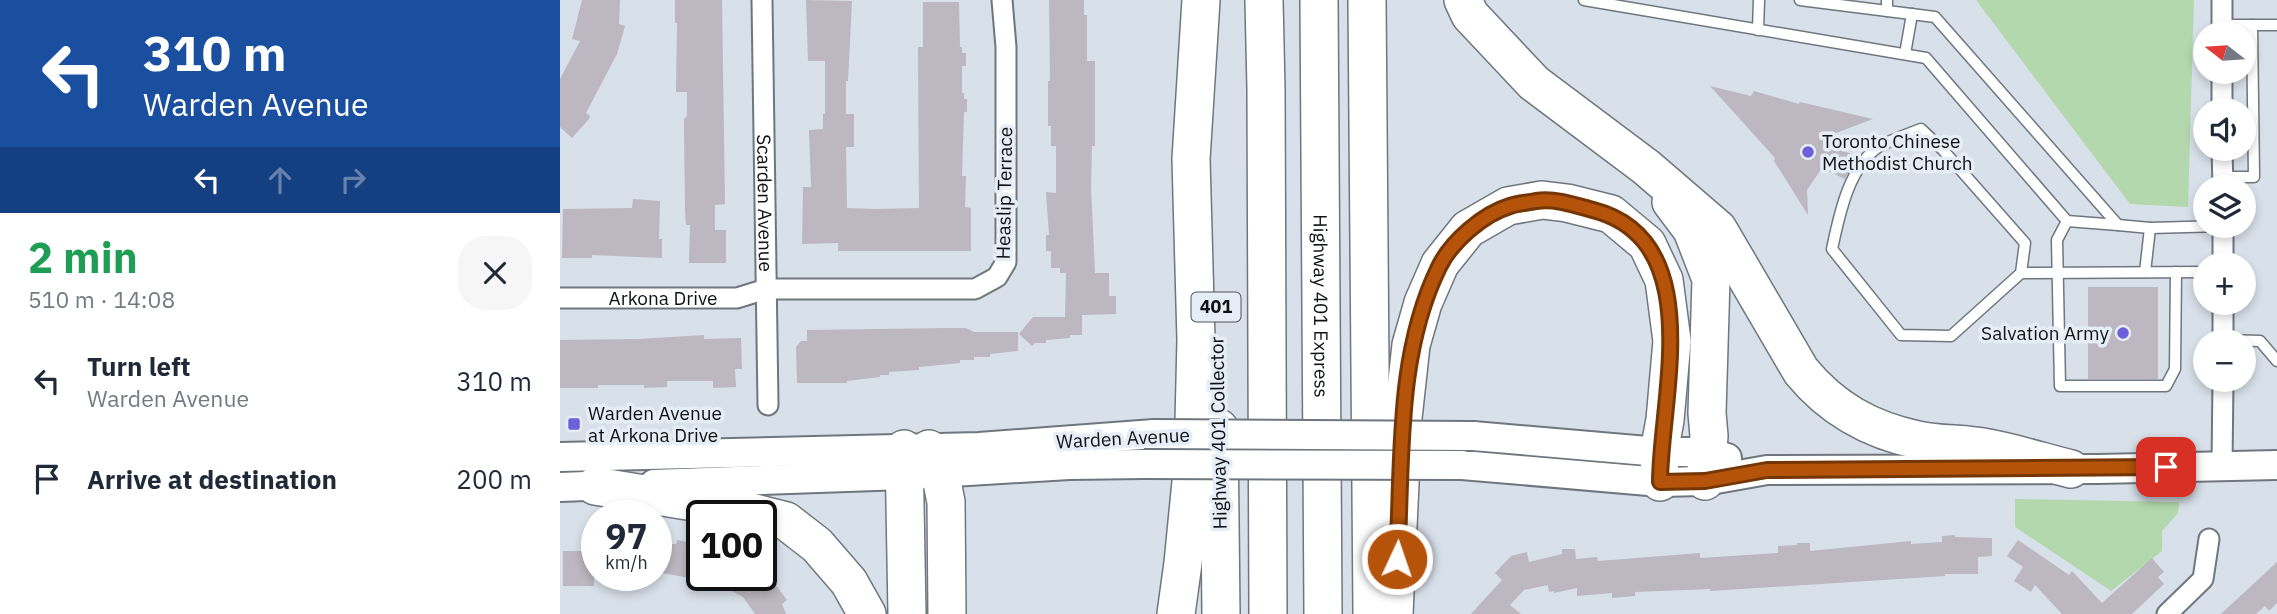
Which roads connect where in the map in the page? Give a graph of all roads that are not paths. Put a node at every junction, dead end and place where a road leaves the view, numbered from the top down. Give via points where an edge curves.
1 (762, 0) edge
2 (1002, 0) edge
3 (1202, 0) edge
4 (1264, 0) edge
5 (1367, 0) edge
6 (1463, 0) edge
7 (1584, 0) edge
8 (1759, 0) edge
9 (1800, 0) edge
10 (2222, 0) edge
11 (1632, 4) edge
12 (1887, 6) edge
13 (1320, 11) edge
14 (1912, 14) junction
15 (2222, 21) edge
16 (2256, 25) edge
17 (2277, 25) edge
18 (1758, 30) junction
19 (1905, 54) junction
20 (2253, 84) edge
21 (1646, 166) junction
22 (2254, 175) edge
23 (2067, 221) junction
24 (2118, 225) junction
25 (2193, 227) edge
26 (2150, 228) junction
27 (2146, 272) junction
28 (2176, 272) junction
29 (2193, 272) edge
30 (2021, 273) junction
31 (2057, 273) junction
32 (766, 289) junction
33 (560, 298) edge
34 (2256, 341) edge
35 (2277, 361) edge
36 (2223, 392) edge
37 (768, 405) dead end
38 (560, 457) edge
39 (919, 461) junction
40 (2221, 465) junction
41 (2277, 465) edge
42 (1660, 467) junction
43 (1706, 467) junction
44 (2071, 469) junction
45 (577, 487) edge
46 (2209, 539) dead end
47 (867, 614) edge
48 (907, 614) edge
49 (947, 614) edge
50 (1176, 614) edge
51 (1221, 614) edge
52 (1268, 614) edge
53 (1322, 614) edge
54 (1372, 614) edge
55 (1394, 614) edge
56 (2167, 614) edge

1 - 32 street, Scarden Avenue
2 - 32 street, Heaslip Terrace via 1006,262 997,277 975,289
3 - 50 highway via 1192,159 1193,462
3 - 51 highway, Highway 401 Collector / 401 via 1218,368
4 - 52 highway, 401
5 - 54 highway
6 - 21 highway via 1470,15 1534,83
7 - 11 lane
8 - 18 lane
9 - 12 lane
10 - 15 street
11 - 18 lane
12 - 14 lane
13 - 53 highway, Highway 401 Express
14 - 19 lane
14 - 24 lane via 1935,17
16 - 17 lane
18 - 19 lane
19 - 23 lane via 1926,58
20 - 22 lane
21 - 43 highway via 1692,230 1711,279
21 - 44 highway via 1718,229 1801,371 1840,410 1879,429 1919,440 1987,447
23 - 24 lane
23 - 31 lane via 2057,240
24 - 26 lane
25 - 26 lane
26 - 27 lane
27 - 28 lane
27 - 31 lane
28 - 29 lane
28 - 31 lane via 2175,369 2166,386 2060,386
30 - 30 lane via 1951,335 1901,335 1832,249 1842,203 1861,166 1878,147 1921,129 2025,243
30 - 31 lane
32 - 33 street, Arkona Drive via 737,298
32 - 37 street, Scarden Avenue
34 - 35 lane
36 - 40 street
38 - 39 main road, Warden Avenue
39 - 42 main road, Warden Avenue, bridge
39 - 42 main road, Warden Avenue, bridge via 1154,435 1473,436
39 - 45 main road, Warden Avenue
39 - 48 highway
39 - 49 highway via 946,502
40 - 41 main road, Warden Avenue
40 - 44 main road, Warden Avenue
42 - 43 main road, Warden Avenue
42 - 55 highway via 1672,341 1664,280 1647,244 1611,214 1542,200 1508,206 1468,229 1440,264 1411,345
43 - 44 main road, Warden Avenue
45 - 47 highway via 743,510 786,521 817,545 849,583
46 - 56 street via 2203,579

